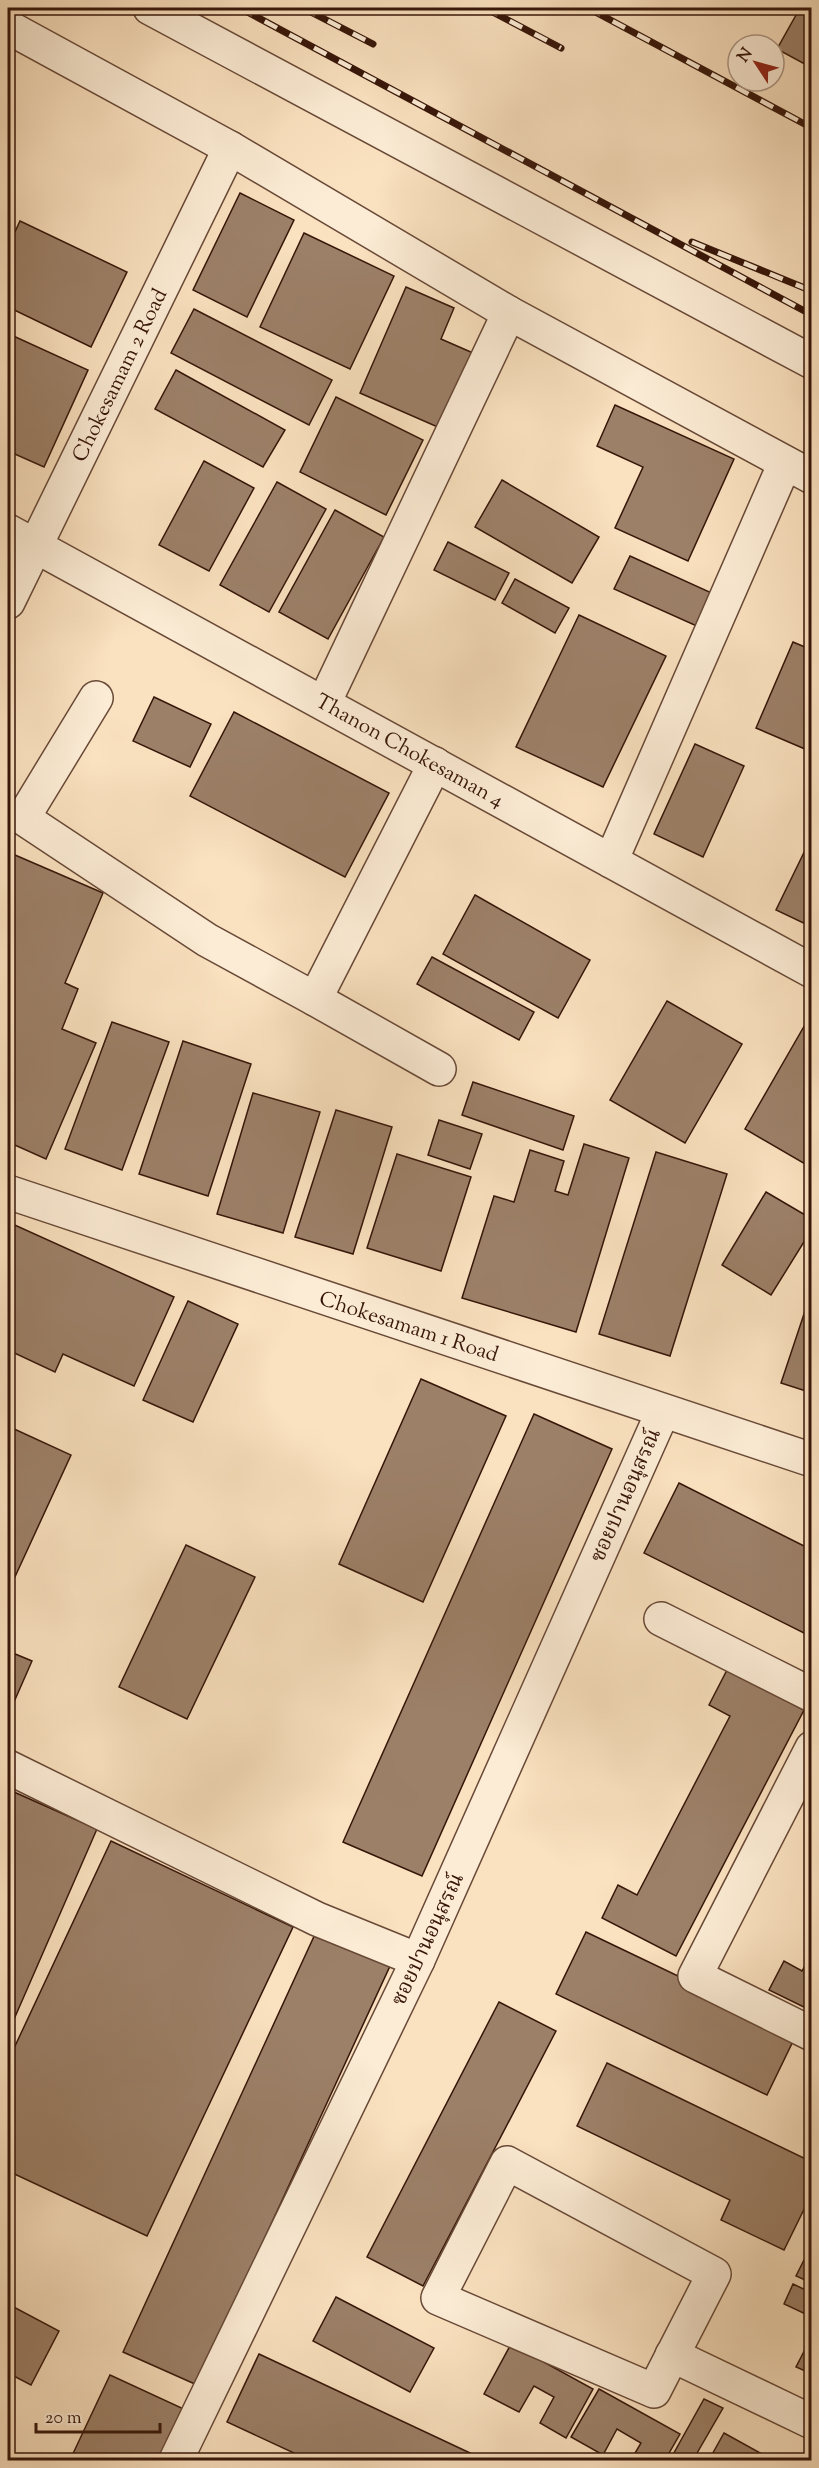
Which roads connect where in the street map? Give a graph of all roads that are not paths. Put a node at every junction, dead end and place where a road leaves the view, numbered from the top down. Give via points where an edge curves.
1 (150, 8) edge
2 (8, 27) edge
3 (230, 148) junction
4 (509, 313) junction
5 (812, 362) edge
6 (798, 470) edge
7 (21, 539) edge
8 (8, 602) edge
9 (96, 698) dead end
10 (324, 703) junction
11 (435, 764) junction
12 (611, 861) junction
13 (812, 971) edge
14 (315, 999) junction
15 (439, 1069) dead end
16 (8, 1192) edge
17 (663, 1411) junction
18 (812, 1460) edge
19 (661, 1618) dead end
20 (812, 1695) edge
21 (812, 1748) edge
22 (8, 1767) edge
23 (418, 1960) junction
24 (812, 2034) edge
25 (672, 2355) junction
26 (812, 2422) edge
27 (176, 2460) edge

1 - 5 street
2 - 3 street
3 - 4 street
3 - 7 street, Chokesamam 2 Road
4 - 6 street
4 - 10 street
6 - 12 street
7 - 8 street, Chokesamam 2 Road
7 - 10 street, Thanon Chokesaman 4
9 - 14 street via 23,818 207,940
10 - 11 street, Thanon Chokesaman 4
11 - 12 street, Thanon Chokesaman 4
11 - 14 street
12 - 13 street, Thanon Chokesaman 4
14 - 15 street
16 - 17 street, Chokesamam 1 Road
17 - 18 street, Chokesamam 1 Road
17 - 23 street, ซอยปานอนุสรณ์
19 - 20 street
21 - 24 street via 695,1976
22 - 23 street via 317,1919
23 - 27 street, ซอยปานอนุสรณ์
25 - 25 street via 654,2391 438,2298 507,2163 714,2274
25 - 26 street

